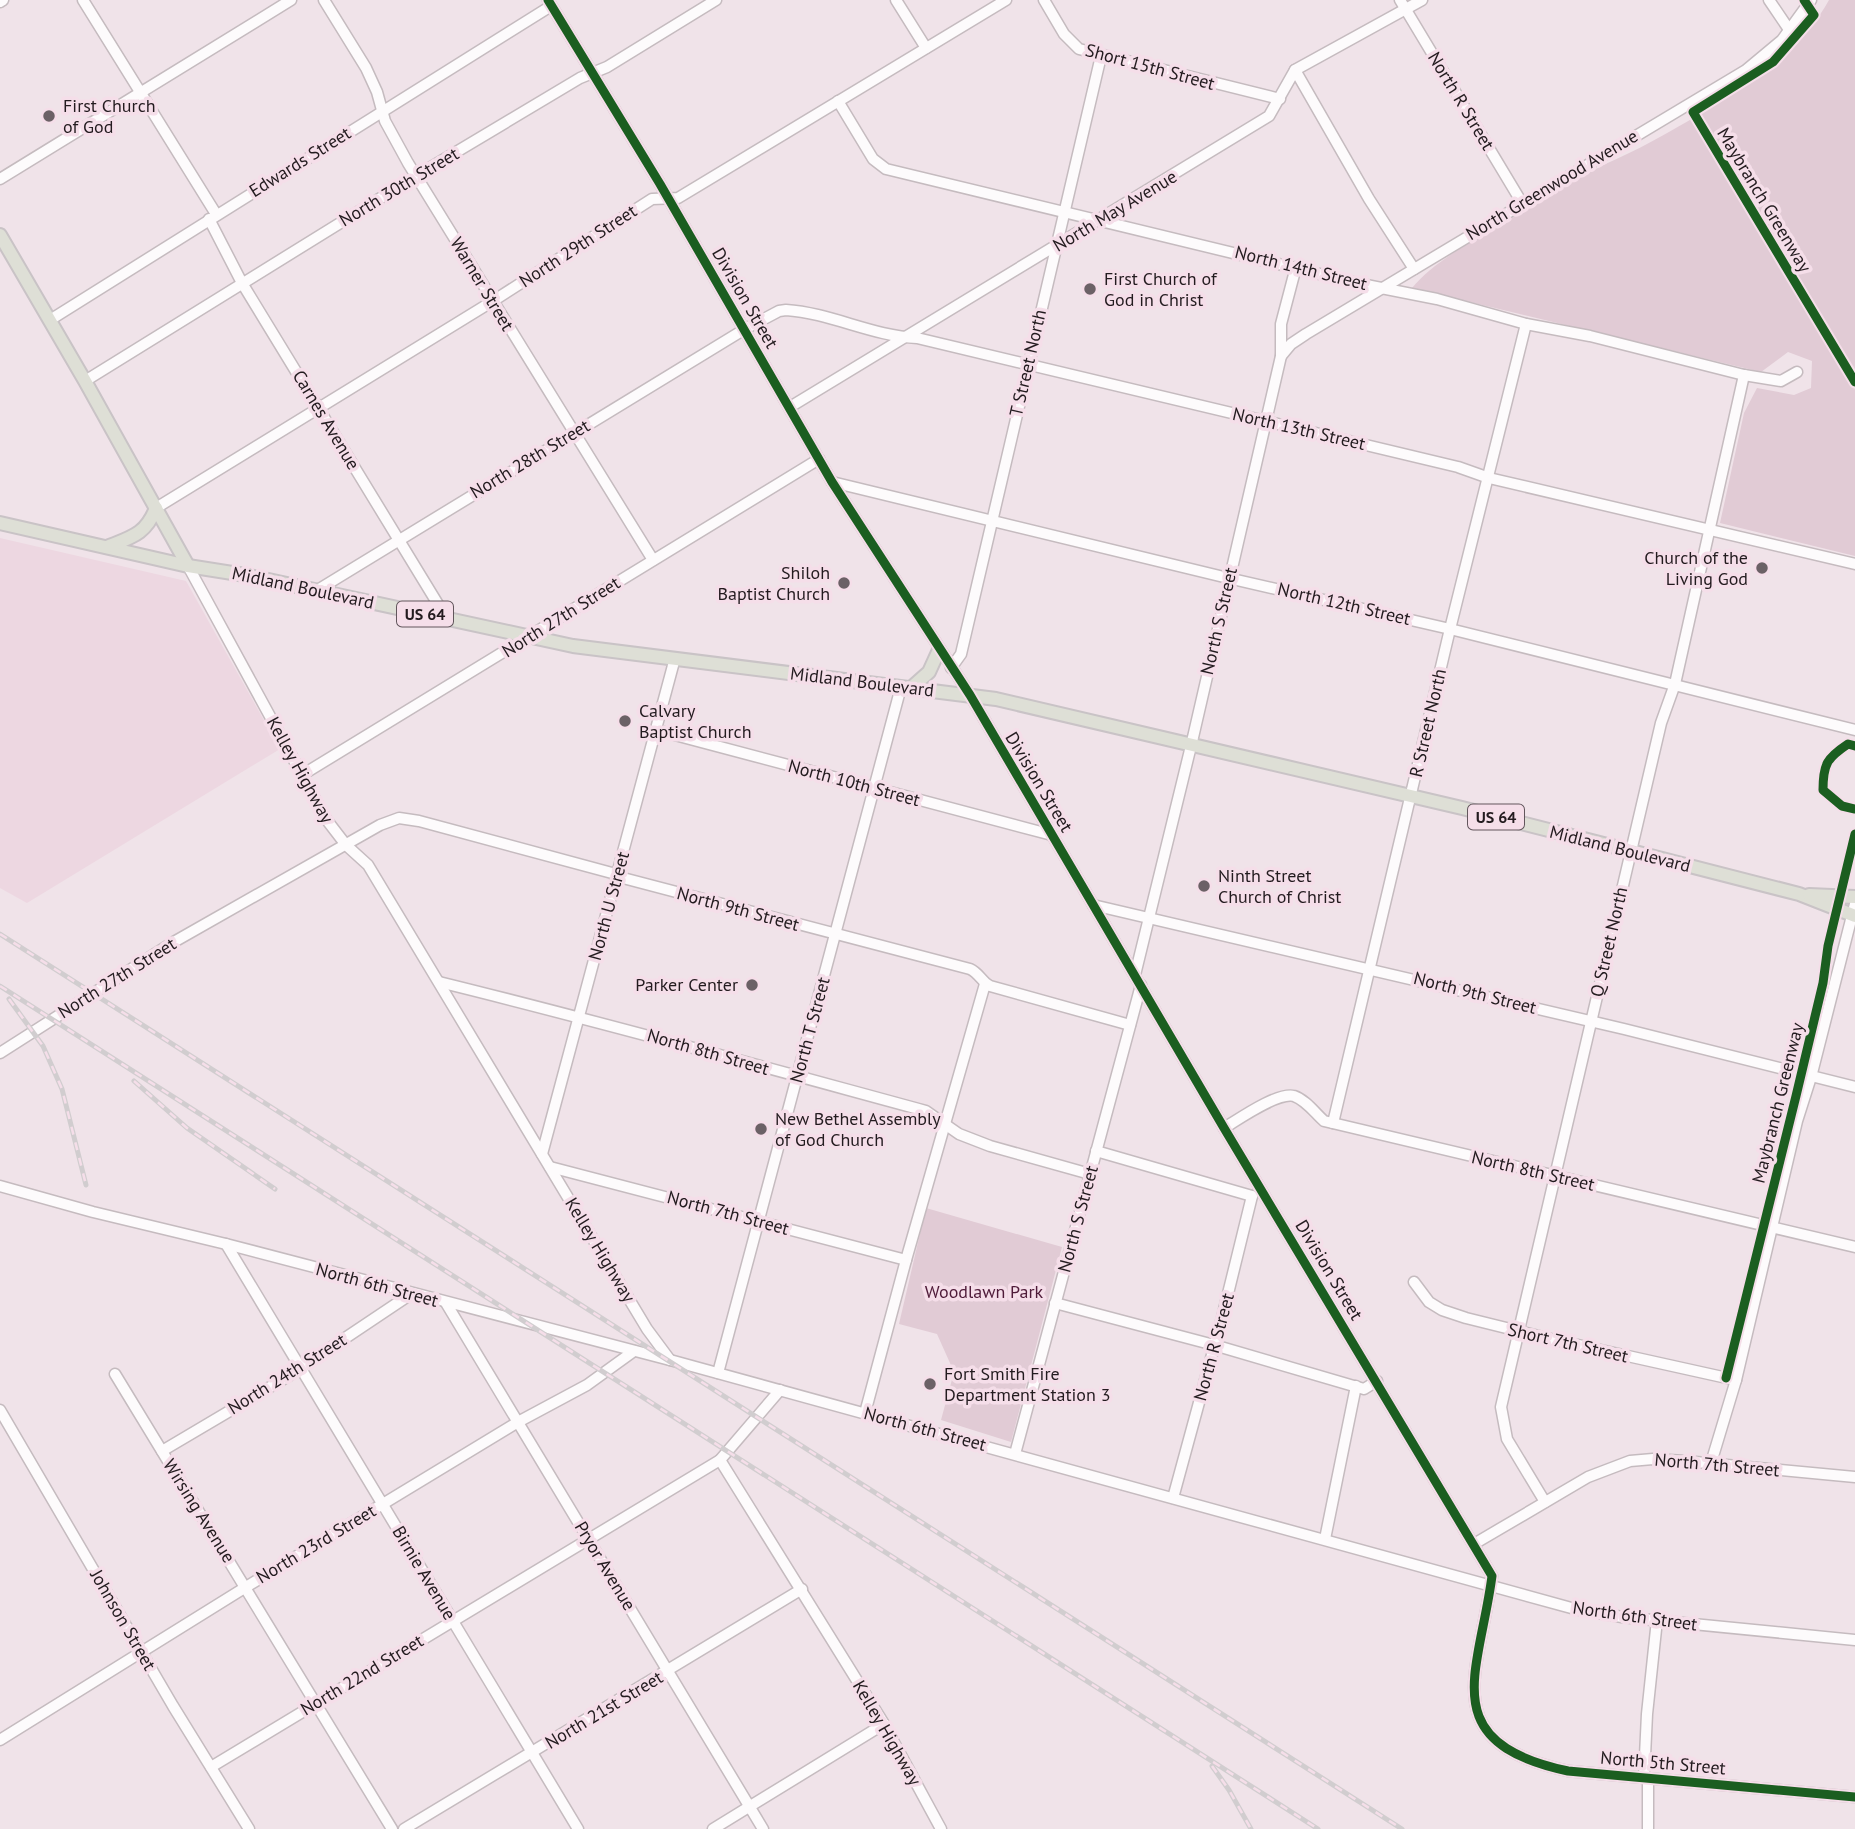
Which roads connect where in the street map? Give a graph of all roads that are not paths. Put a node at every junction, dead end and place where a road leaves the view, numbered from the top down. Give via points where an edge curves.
1 (83, 0) edge
2 (291, 0) edge
3 (324, 0) edge
4 (716, 0) edge
5 (897, 0) edge
6 (1006, 0) edge
7 (1044, 0) edge
8 (1422, 0) edge
9 (1769, 0) edge
10 (1811, 0) edge
11 (550, 3) edge
12 (1403, 5) edge
13 (1790, 32) junction
14 (926, 48) junction
15 (1101, 56) junction
16 (1295, 70) junction
17 (591, 72) junction
18 (141, 93) junction
19 (1280, 99) junction
20 (838, 101) junction
21 (382, 111) junction
22 (416, 176) junction
23 (0, 179) edge
24 (667, 198) junction
25 (1522, 203) junction
26 (1065, 211) junction
27 (213, 216) junction
28 (1100, 219) junction
29 (0, 235) edge
30 (1056, 246) junction
31 (1296, 267) junction
32 (1413, 269) junction
33 (242, 284) junction
34 (1383, 288) junction
35 (494, 301) junction
36 (50, 320) junction
37 (1526, 324) junction
38 (745, 329) junction
39 (905, 337) junction
40 (1281, 356) junction
41 (1028, 365) junction
42 (1797, 372) dead end
43 (1744, 375) junction
44 (85, 381) junction
45 (790, 407) junction
46 (318, 409) junction
47 (1265, 421) junction
48 (574, 432) junction
49 (820, 459) junction
50 (1489, 478) junction
51 (832, 482) junction
52 (156, 508) junction
53 (991, 519) junction
54 (0, 523) edge
55 (1711, 530) junction
56 (400, 539) junction
57 (107, 547) junction
58 (653, 560) junction
59 (1855, 564) edge
60 (188, 566) junction
61 (1228, 578) junction
62 (316, 591) junction
63 (447, 619) junction
64 (1450, 629) junction
65 (529, 636) junction
66 (939, 650) junction
67 (675, 659) junction
68 (951, 668) junction
69 (1675, 684) junction
70 (906, 687) junction
71 (970, 695) junction
72 (656, 730) junction
73 (1855, 730) edge
74 (1191, 746) junction
75 (302, 775) junction
76 (875, 789) junction
77 (1410, 798) junction
78 (1052, 835) junction
79 (346, 845) junction
80 (1631, 851) junction
81 (617, 875) junction
82 (1799, 894) junction
83 (1855, 897) edge
84 (1093, 905) junction
85 (1854, 912) edge
86 (1149, 916) junction
87 (836, 934) junction
88 (1370, 968) junction
89 (1138, 980) junction
90 (439, 982) junction
91 (985, 984) junction
92 (579, 1018) junction
93 (1591, 1021) junction
94 (1130, 1025) junction
95 (0, 1053) edge
96 (797, 1077) junction
97 (1811, 1077) junction
98 (1855, 1087) edge
99 (1333, 1123) junction
100 (945, 1125) junction
101 (1224, 1128) junction
102 (1096, 1152) junction
103 (542, 1154) junction
104 (550, 1167) junction
105 (1090, 1174) junction
106 (1555, 1176) junction
107 (0, 1186) edge
108 (1262, 1190) junction
109 (1252, 1196) junction
110 (759, 1222) junction
111 (1772, 1227) junction
112 (226, 1244) junction
113 (1855, 1247) edge
114 (906, 1260) junction
115 (1414, 1282) dead end
116 (411, 1294) junction
117 (446, 1303) junction
118 (1055, 1303) junction
119 (1518, 1331) junction
120 (1214, 1345) junction
121 (634, 1351) junction
122 (670, 1360) junction
123 (300, 1368) junction
124 (718, 1373) junction
125 (115, 1374) dead end
126 (1735, 1380) junction
127 (1377, 1381) junction
128 (1356, 1386) junction
129 (780, 1390) junction
130 (0, 1410) edge
131 (865, 1413) junction
132 (518, 1422) junction
133 (162, 1451) junction
134 (1015, 1454) junction
135 (720, 1460) junction
136 (1711, 1464) junction
137 (1855, 1477) edge
138 (1173, 1498) junction
139 (1545, 1502) junction
140 (382, 1504) junction
141 (588, 1539) junction
142 (1325, 1539) junction
143 (1474, 1544) junction
144 (1491, 1586) junction
145 (246, 1587) junction
146 (802, 1589) junction
147 (453, 1620) junction
148 (1657, 1620) junction
149 (1855, 1640) edge
150 (142, 1651) junction
151 (668, 1671) junction
152 (316, 1703) junction
153 (884, 1724) junction
154 (0, 1740) edge
155 (531, 1752) junction
156 (211, 1767) junction
157 (1646, 1777) junction
158 (1855, 1797) edge
159 (750, 1807) junction
160 (249, 1829) edge
161 (392, 1829) edge
162 (404, 1829) edge
163 (578, 1829) edge
164 (713, 1829) edge
165 (763, 1829) edge
166 (941, 1829) edge
167 (1648, 1829) edge

1 - 18 street, Carnes Avenue
2 - 18 street
3 - 21 street, Warner Street via 366,68
4 - 17 street, North 30th Street via 607,67
5 - 14 street
6 - 14 street, North 29th Street
7 - 15 street, Short 15th Street via 1072,43
8 - 12 street
9 - 13 street
10 - 13 street, North Greenwood Avenue
11 - 17 street, Division Street
11 - 21 street, Edwards Street
12 - 16 street
12 - 25 street, North R Street
13 - 25 street, North Greenwood Avenue via 1746,70
14 - 20 street, North 29th Street
15 - 19 street, Short 15th Street
15 - 26 street, T Street North
16 - 19 street, North May Avenue
16 - 32 street
17 - 22 street, North 30th Street
17 - 24 street, Division Street
18 - 23 street
18 - 27 street, Carnes Avenue
19 - 28 street, North May Avenue via 1269,116
20 - 24 street, North 29th Street via 678,198
20 - 26 street, North 14th Street via 879,165
21 - 22 street, Warner Street
21 - 27 street, Edwards Street
22 - 33 street, North 30th Street
22 - 35 street, Warner Street
24 - 35 street, North 29th Street via 652,199
24 - 38 street, Division Street
25 - 32 street, North Greenwood Avenue
26 - 28 street, North 14th Street
26 - 30 street, T Street North
27 - 33 street, Carnes Avenue
27 - 36 street, Edwards Street
28 - 30 street, North May Avenue
28 - 31 street, North 14th Street
29 - 36 main road, Kelley Highway
30 - 39 street, North May Avenue
30 - 41 street, T Street North
31 - 34 street, North 14th Street
31 - 40 street, North S Street via 1281,324
32 - 34 street, North Greenwood Avenue
33 - 44 street, North 30th Street
33 - 46 street, Carnes Avenue
34 - 37 street, North 14th Street
34 - 40 street, North Greenwood Avenue via 1306,334
35 - 46 street, North 29th Street
35 - 48 street, Warner Street
36 - 44 main road, Kelley Highway
37 - 43 street, North 14th Street
37 - 50 street, R Street North
38 - 39 street, North 13th Street via 786,310
38 - 45 street, Division Street
38 - 48 street, North 28th Street
39 - 41 street, North 13th Street
39 - 45 street, North May Avenue
40 - 47 street, North S Street
41 - 47 street, North 13th Street
41 - 53 street, T Street North
42 - 43 street, North 14th Street via 1781,381
43 - 55 street, Q Street North
44 - 52 main road, Kelley Highway
45 - 49 street, Division Street
46 - 52 street, North 29th Street
46 - 56 street, Carnes Avenue
47 - 50 street, North 13th Street
47 - 61 street, North S Street
48 - 56 street, North 28th Street
48 - 58 street, Warner Street
49 - 51 street, Division Street
49 - 58 street, North 27th Street
50 - 55 street, North 13th Street
50 - 64 street, R Street North
51 - 53 street, North 12th Street
51 - 66 street, Division Street
52 - 57 main road via 142,531
52 - 60 main road, Kelley Highway
53 - 61 street, North 12th Street
53 - 68 street, T Street North via 961,654
54 - 57 main road, Midland Boulevard / US 64
55 - 59 street, North 13th Street
55 - 69 street, Q Street North
56 - 62 street, North 28th Street
56 - 63 street, Carnes Avenue
57 - 60 main road, Midland Boulevard / US 64
58 - 65 street, North 27th Street
60 - 62 main road, Midland Boulevard / US 64
60 - 75 street, Kelley Highway
61 - 64 street, North 12th Street
61 - 74 street, North S Street
62 - 63 main road, Midland Boulevard / US 64
63 - 65 main road, Midland Boulevard / US 64
64 - 69 street, North 12th Street
64 - 77 street, R Street North
65 - 67 main road, Midland Boulevard / US 64
65 - 75 street, North 27th Street
66 - 68 street, Division Street
66 - 70 main road via 929,672
67 - 70 main road, Midland Boulevard / US 64
67 - 72 street, North U Street
68 - 71 street, Division Street
69 - 73 street, North 12th Street
69 - 80 street, Q Street North via 1661,723
70 - 71 main road, Midland Boulevard / US 64
70 - 76 street, North T Street
71 - 74 main road, Midland Boulevard / US 64
71 - 78 street, Division Street
72 - 76 street, North 10th Street
72 - 81 street, North U Street
74 - 77 main road, Midland Boulevard / US 64
74 - 86 street, North S Street
75 - 79 street, Kelley Highway
76 - 78 street, North 10th Street
76 - 87 street, North T Street
77 - 80 main road, Midland Boulevard / US 64
77 - 88 street, R Street North
78 - 84 street, Division Street
79 - 81 street, North 9th Street via 390,820 405,818
79 - 90 street, Kelley Highway via 368,865
79 - 95 street, North 27th Street via 172,943
80 - 82 main road, Midland Boulevard / US 64
80 - 93 street, Q Street North
81 - 87 street, North 9th Street
81 - 92 street, North U Street
82 - 83 main road, Midland Boulevard / US 64
82 - 85 main road, Midland Boulevard / US 64
84 - 86 street, North 9th Street
84 - 89 street, Division Street
85 - 97 street
86 - 88 street, North 9th Street
86 - 89 street, North S Street
87 - 91 street, North 9th Street via 971,969
87 - 96 street, North T Street
88 - 93 street, North 9th Street
88 - 99 street, R Street North
89 - 94 street, North S Street
89 - 101 street, Division Street
90 - 92 street, North 8th Street
90 - 103 street, Kelley Highway
91 - 94 street, North 9th Street
91 - 100 street
92 - 96 street, North 8th Street
92 - 103 street, North U Street
93 - 97 street, North 9th Street
93 - 106 street, Q Street North
94 - 102 street, North S Street
96 - 100 street, North 8th Street via 926,1111
96 - 110 street, North T Street
97 - 98 street, North 9th Street
97 - 111 street
99 - 101 street, North 8th Street via 1291,1096 1271,1101
99 - 106 street, North 8th Street
100 - 105 street, North 8th Street via 990,1146
100 - 114 street
101 - 108 street, Division Street
102 - 105 street, North S Street
102 - 109 street
103 - 104 street, Kelley Highway
104 - 110 street, North 7th Street
104 - 122 street, Kelley Highway
105 - 118 street, North S Street
106 - 111 street, North 8th Street
106 - 119 street, Q Street North
107 - 112 street, North 6th Street
108 - 109 street
108 - 127 street, Division Street
109 - 120 street, North R Street
110 - 114 street, North 7th Street
110 - 124 street, North T Street
111 - 113 street, North 8th Street
111 - 126 street
112 - 116 street, North 6th Street
112 - 123 street, Birnie Avenue
114 - 131 street
115 - 119 street, Short 7th Street via 1429,1302 1442,1310
116 - 117 street, North 6th Street
116 - 123 street, North 24th Street
117 - 121 street, North 6th Street
117 - 132 street, Pryor Avenue
118 - 120 street
118 - 134 street, North S Street
119 - 126 street, Short 7th Street
119 - 139 street, Q Street North via 1501,1412 1507,1439
120 - 128 street
120 - 138 street, North R Street
121 - 122 street, North 6th Street
121 - 132 street, North 23rd Street via 587,1385
122 - 124 street, North 6th Street
123 - 133 street, North 24th Street
123 - 140 street, Birnie Avenue
124 - 129 street, North 6th Street
125 - 133 street, Wirsing Avenue
126 - 136 street
127 - 128 street via 1364,1389
127 - 143 street, Division Street
128 - 142 street
129 - 131 street, North 6th Street
129 - 135 street, North 22nd Street
130 - 150 street, Johnson Street
131 - 134 street, North 6th Street
132 - 140 street, North 23rd Street
132 - 141 street, Pryor Avenue
133 - 145 street, Wirsing Avenue
134 - 138 street, North 6th Street
135 - 141 street, North 22nd Street
135 - 146 street, Kelley Highway
136 - 137 street, North 7th Street
136 - 139 street, North 7th Street via 1630,1461 1588,1477
138 - 142 street, North 6th Street
139 - 143 street, North 7th Street
140 - 145 street, North 23rd Street
140 - 147 street, Birnie Avenue
141 - 147 street, North 22nd Street
141 - 151 street, Pryor Avenue
142 - 144 street, North 6th Street
143 - 144 street, Division Street via 1492,1576
144 - 148 street, North 6th Street via 1597,1614
144 - 157 street, North 5th Street via 1473,1677 1473,1693 1491,1734 1506,1748 1540,1764
145 - 150 street, North 23rd Street
145 - 152 street, Wirsing Avenue
146 - 151 street, North 21st Street
146 - 153 street, Kelley Highway
147 - 152 street, North 22nd Street
147 - 155 street, Birnie Avenue
148 - 149 street, North 6th Street
148 - 157 street
150 - 154 street, North 23rd Street
150 - 156 street, Johnson Street
151 - 155 street, North 21st Street
151 - 159 street, Pryor Avenue
152 - 156 street, North 22nd Street
152 - 161 street, Wirsing Avenue
153 - 159 street
153 - 166 street, Kelley Highway
155 - 162 street, North 21st Street
155 - 163 street, Birnie Avenue
156 - 160 street, Johnson Street
157 - 158 street, North 5th Street
157 - 167 street
159 - 164 street
159 - 165 street, Pryor Avenue

